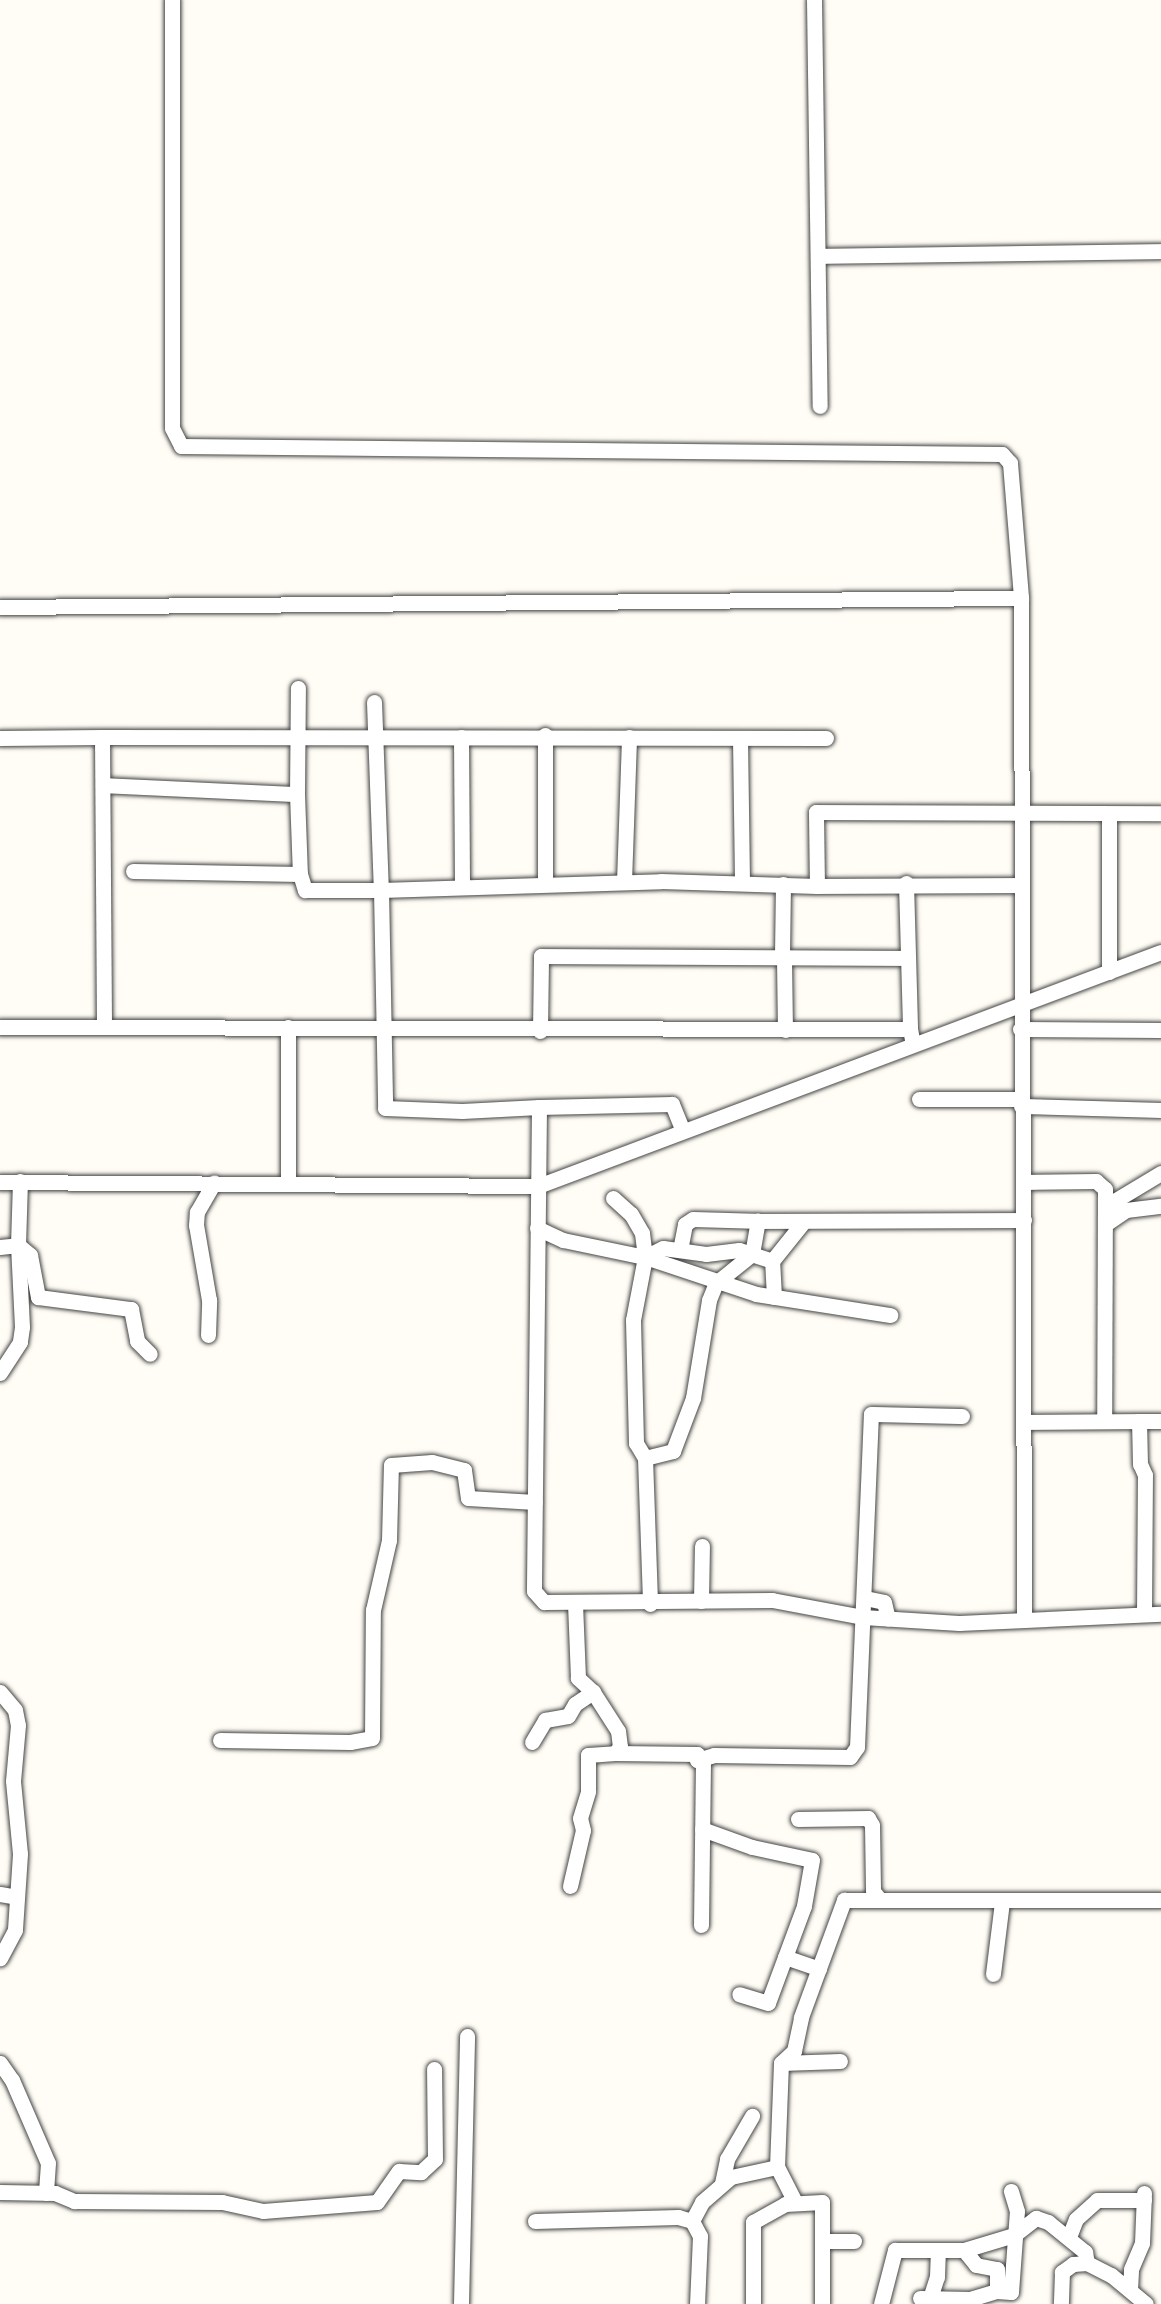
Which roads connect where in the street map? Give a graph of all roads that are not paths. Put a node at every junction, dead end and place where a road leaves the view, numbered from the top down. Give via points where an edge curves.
1 (172, 0) edge
2 (814, 0) edge
3 (1161, 251) edge
4 (818, 256) junction
5 (820, 406) dead end
6 (1021, 598) junction
7 (0, 607) edge
8 (298, 688) dead end
9 (374, 702) dead end
10 (545, 735) junction
11 (629, 736) junction
12 (102, 737) junction
13 (461, 737) junction
14 (0, 738) edge
15 (740, 738) junction
16 (826, 738) dead end
17 (298, 740) junction
18 (375, 740) junction
19 (103, 785) junction
20 (297, 794) junction
21 (1020, 813) junction
22 (1161, 813) edge
23 (1109, 815) junction
24 (134, 871) dead end
25 (300, 874) junction
26 (624, 882) junction
27 (545, 883) junction
28 (742, 883) junction
29 (906, 883) junction
30 (783, 884) junction
31 (1020, 885) junction
32 (817, 886) junction
33 (462, 887) junction
34 (381, 890) junction
35 (1161, 952) edge
36 (783, 957) junction
37 (907, 957) junction
38 (1109, 972) junction
39 (1019, 1004) junction
40 (0, 1027) edge
41 (104, 1027) junction
42 (288, 1027) junction
43 (384, 1029) junction
44 (1020, 1029) junction
45 (785, 1030) junction
46 (1161, 1030) edge
47 (540, 1031) junction
48 (911, 1037) junction
49 (919, 1099) dead end
50 (1021, 1102) junction
51 (539, 1107) junction
52 (1161, 1110) edge
53 (683, 1131) junction
54 (1161, 1173) edge
55 (20, 1181) junction
56 (0, 1182) edge
57 (1023, 1182) junction
58 (214, 1183) junction
59 (288, 1184) junction
60 (538, 1186) junction
61 (613, 1198) dead end
62 (1106, 1206) junction
63 (1161, 1206) edge
64 (1024, 1220) junction
65 (762, 1221) junction
66 (804, 1221) junction
67 (1107, 1223) junction
68 (537, 1228) junction
69 (18, 1245) junction
70 (0, 1247) edge
71 (680, 1250) junction
72 (752, 1254) junction
73 (645, 1257) junction
74 (772, 1261) junction
75 (716, 1283) junction
76 (774, 1297) junction
77 (890, 1315) dead end
78 (208, 1335) dead end
79 (150, 1354) dead end
80 (0, 1373) edge
81 (962, 1416) dead end
82 (1104, 1421) junction
83 (1139, 1421) junction
84 (1161, 1421) edge
85 (1026, 1422) junction
86 (645, 1458) junction
87 (1145, 1474) junction
88 (1161, 1480) edge
89 (535, 1502) junction
90 (702, 1546) dead end
91 (865, 1598) junction
92 (701, 1601) junction
93 (575, 1604) junction
94 (650, 1604) junction
95 (1144, 1614) junction
96 (1161, 1614) edge
97 (863, 1617) junction
98 (1024, 1617) junction
99 (888, 1619) junction
100 (0, 1692) edge
101 (593, 1692) junction
102 (220, 1740) dead end
103 (532, 1742) dead end
104 (615, 1753) junction
105 (703, 1760) junction
106 (798, 1819) dead end
107 (702, 1829) junction
108 (570, 1886) dead end
109 (0, 1894) edge
110 (16, 1897) junction
111 (879, 1900) junction
112 (1161, 1900) edge
113 (1002, 1902) junction
114 (701, 1925) dead end
115 (785, 1956) junction
116 (0, 1958) edge
117 (819, 1969) junction
118 (993, 1974) dead end
119 (739, 1994) dead end
120 (467, 2036) dead end
121 (840, 2061) dead end
122 (0, 2063) edge
123 (781, 2063) junction
124 (434, 2069) dead end
125 (752, 2116) dead end
126 (777, 2167) junction
127 (722, 2183) junction
128 (1011, 2191) dead end
129 (0, 2192) edge
130 (46, 2193) junction
131 (795, 2202) junction
132 (535, 2221) dead end
133 (692, 2221) junction
134 (1014, 2235) junction
135 (1069, 2237) junction
136 (822, 2241) junction
137 (854, 2241) dead end
138 (938, 2250) junction
139 (964, 2250) junction
140 (1087, 2263) junction
141 (1130, 2290) junction
142 (997, 2291) junction
143 (935, 2299) edge
144 (461, 2304) edge
145 (697, 2304) edge
146 (753, 2304) edge
147 (822, 2304) edge
148 (881, 2304) edge
149 (1060, 2304) edge
150 (1146, 2304) edge

1 - 6 street via 172,428 181,446 1002,454 1012,478
2 - 4 street
3 - 4 street
4 - 5 street
6 - 7 street
6 - 21 street
8 - 17 street
9 - 18 street
10 - 11 street
10 - 13 street
10 - 27 street
11 - 15 street
11 - 26 street
12 - 14 street
12 - 17 street
12 - 19 street
13 - 18 street
13 - 33 street
15 - 16 street
15 - 28 street
17 - 18 street
17 - 20 street
18 - 34 street
19 - 20 street
19 - 41 street
20 - 25 street
21 - 23 street
21 - 31 street
21 - 32 street via 816,812
22 - 23 street
23 - 38 street
24 - 25 street
25 - 34 street via 305,890
26 - 27 street
26 - 28 street
27 - 33 street
28 - 30 street
29 - 31 street
29 - 32 street
29 - 37 street
30 - 32 street
30 - 36 street
31 - 39 street
33 - 34 street
34 - 43 street
35 - 38 street
36 - 37 street
36 - 45 street
36 - 47 street via 541,956
37 - 48 street
38 - 39 street
39 - 44 street
39 - 48 street
40 - 41 street
41 - 42 street
42 - 43 street
42 - 59 street
43 - 47 street
43 - 51 street via 386,1108 462,1111
44 - 46 street
44 - 50 street
45 - 47 street
45 - 48 street
48 - 53 street
49 - 50 street
50 - 52 street
50 - 57 street
51 - 53 street via 672,1104
51 - 60 street
53 - 60 street
54 - 62 street
55 - 56 street
55 - 58 street
55 - 69 street
57 - 62 street via 1101,1182
57 - 64 street
58 - 59 street
58 - 78 street via 201,1202 196,1225 209,1300
59 - 60 street
60 - 68 street
61 - 73 street via 631,1214 642,1233
62 - 67 street
63 - 67 street via 1126,1210
64 - 66 street
64 - 85 street
65 - 66 street
65 - 71 street via 693,1219 685,1224
65 - 72 street via 758,1221
66 - 74 street
67 - 82 street
68 - 73 street via 563,1240
68 - 89 street
69 - 70 street
69 - 79 street via 30,1255 41,1300 131,1309 137,1341
69 - 80 street via 20,1342
71 - 72 street
71 - 73 street via 663,1248
72 - 74 street
72 - 75 street
73 - 75 street
73 - 86 street via 633,1320 636,1443
74 - 76 street
75 - 76 street
75 - 86 street via 693,1398 672,1451
76 - 77 street
81 - 91 street via 871,1414
82 - 83 street
82 - 85 street
83 - 84 street
83 - 87 street via 1140,1464
85 - 98 street
86 - 94 street
87 - 88 street
87 - 95 street
89 - 93 street via 534,1591 544,1602
89 - 102 street via 468,1498 464,1470 432,1462 391,1465 389,1540 373,1610 372,1738 350,1742
90 - 92 street
91 - 97 street
91 - 99 street via 884,1602
92 - 94 street
92 - 97 street via 772,1600
93 - 94 street
93 - 101 street via 578,1678
95 - 96 street
95 - 98 street
97 - 99 street
97 - 105 street via 857,1747 850,1757 714,1755
98 - 99 street via 959,1623
100 - 110 street via 15,1710 18,1725 13,1781 20,1854
101 - 103 street via 575,1704 568,1716 545,1720
101 - 104 street via 618,1731 620,1747
104 - 105 street via 697,1754 697,1760
104 - 108 street via 588,1755 588,1791 580,1818 583,1830
105 - 107 street
106 - 111 street via 868,1818 872,1825 873,1891
107 - 114 street
107 - 115 street via 752,1847 812,1860 804,1906
109 - 110 street
110 - 116 street via 15,1930
111 - 113 street
111 - 117 street via 844,1900
112 - 113 street
113 - 118 street
115 - 117 street
115 - 119 street via 768,2003
117 - 123 street via 794,2051
120 - 144 street
121 - 123 street
122 - 130 street via 12,2080 48,2163
123 - 126 street
124 - 130 street via 435,2159 421,2172 399,2171 376,2202 263,2211 222,2202 74,2201
125 - 127 street via 727,2159
126 - 127 street
126 - 131 street
127 - 133 street
128 - 134 street via 1017,2211
129 - 130 street
131 - 136 street via 822,2202
131 - 146 street via 753,2222
132 - 133 street via 678,2217
133 - 145 street via 700,2236
134 - 135 street via 1036,2218
134 - 139 street
134 - 142 street via 1011,2292
135 - 140 street via 1085,2252
135 - 141 street via 1076,2219 1097,2200 1144,2197 1142,2243 1131,2269
136 - 137 street
136 - 147 street
138 - 139 street
138 - 143 street
138 - 148 street via 895,2250
139 - 142 street via 976,2265 996,2270
140 - 141 street
140 - 149 street via 1073,2264 1062,2272
141 - 150 street
142 - 143 street via 970,2298

